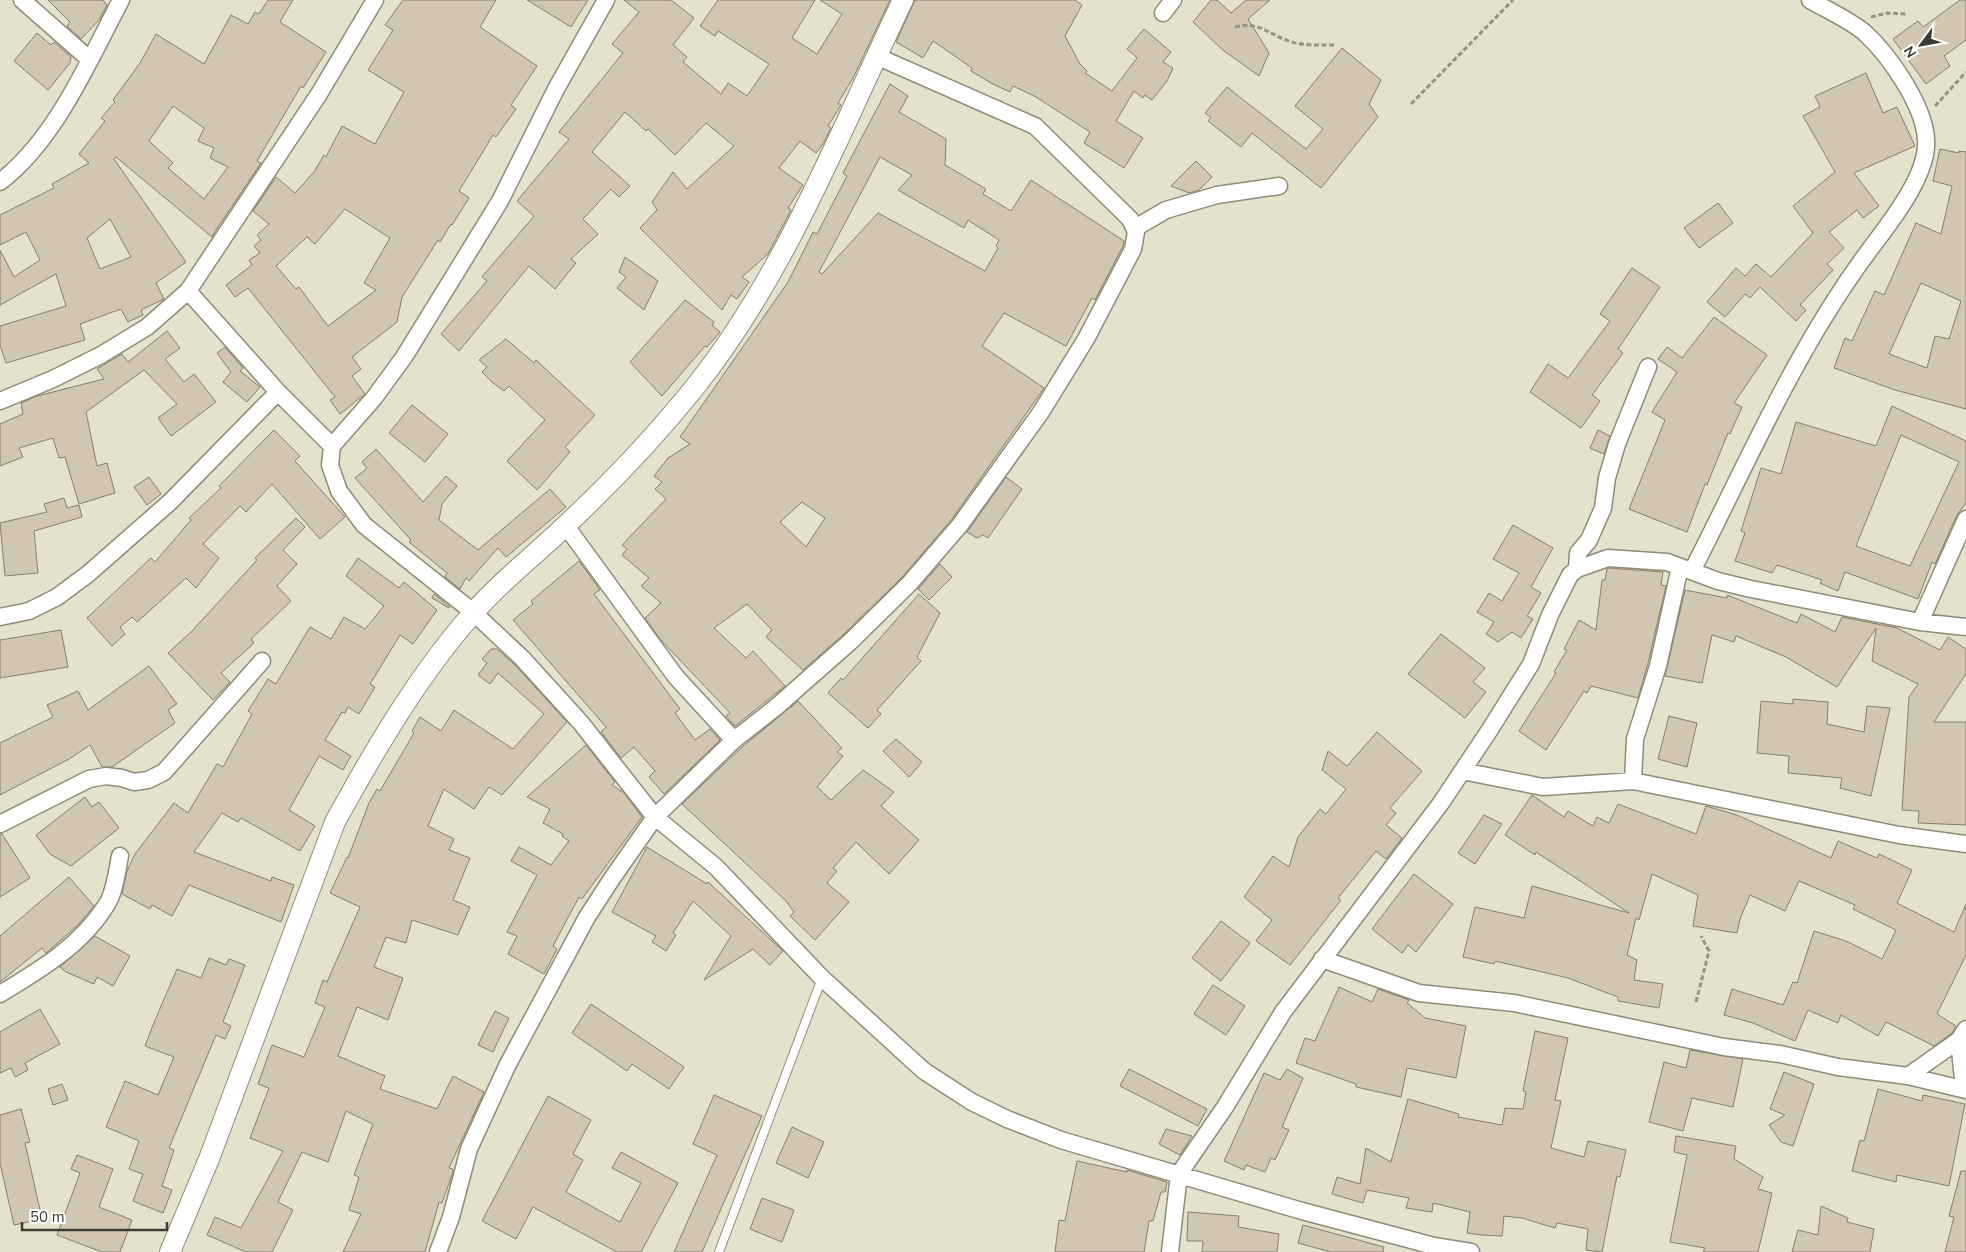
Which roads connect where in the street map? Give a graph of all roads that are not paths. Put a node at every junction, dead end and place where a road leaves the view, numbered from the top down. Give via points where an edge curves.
1 (22, 0) edge
2 (121, 0) edge
3 (375, 0) edge
4 (606, 0) edge
5 (904, 0) edge
6 (1173, 0) edge
7 (1810, 0) edge
8 (1163, 14) dead end
9 (876, 56) junction
10 (89, 59) junction
11 (0, 182) edge
12 (1279, 186) dead end
13 (1136, 228) junction
14 (188, 291) junction
15 (1648, 367) dead end
16 (278, 392) junction
17 (0, 401) edge
18 (332, 446) junction
19 (1966, 518) edge
20 (566, 526) junction
21 (1577, 569) junction
22 (1686, 569) junction
23 (473, 612) junction
24 (0, 617) edge
25 (1920, 622) junction
26 (1966, 626) edge
27 (262, 661) dead end
28 (734, 740) junction
29 (1462, 771) junction
30 (1633, 781) junction
31 (655, 817) junction
32 (0, 824) edge
33 (1966, 844) edge
34 (120, 856) dead end
35 (1322, 959) junction
36 (822, 978) junction
37 (0, 994) edge
38 (1962, 1034) edge
39 (1908, 1076) junction
40 (1965, 1089) edge
41 (1179, 1174) junction
42 (170, 1252) edge
43 (438, 1252) edge
44 (719, 1252) edge
45 (1170, 1252) edge
46 (1472, 1252) edge

1 - 10 street
2 - 10 street
3 - 14 street via 314,102
4 - 18 street via 556,89 500,201 404,358
5 - 9 street
6 - 8 street
7 - 22 street via 1864,32 1898,70 1922,119 1927,140 1919,175 1889,224 1841,287
9 - 13 street via 1035,126 1102,190
9 - 20 street via 826,165 764,286 722,351 635,456
10 - 11 street via 53,123 22,164
12 - 13 street via 1217,195 1166,210
13 - 28 street via 1133,248 1086,339 1041,412 960,525 910,583 851,641
14 - 16 street
14 - 17 street via 147,327 101,354
15 - 21 street via 1617,444 1607,478 1603,508 1589,540 1578,553
16 - 18 street
16 - 24 street via 170,502 88,574 57,597 29,611
18 - 23 street via 330,465 338,491 351,510 364,525
19 - 25 street
20 - 23 street
20 - 28 street via 676,676
21 - 22 street via 1608,558 1667,562
21 - 29 street via 1570,575 1550,616 1531,664
22 - 25 street via 1751,589
22 - 30 street via 1635,739
23 - 31 street via 522,658 581,723
23 - 42 street via 392,725 335,822 213,1150
25 - 26 street
27 - 32 street via 164,772 148,780 134,782 106,776 90,779
28 - 31 street
29 - 30 street via 1543,787
29 - 35 street
30 - 33 street via 1900,835
31 - 36 street via 716,867
31 - 43 street via 587,917 507,1066 469,1149
34 - 37 street via 108,903 83,936 49,964
35 - 39 street via 1419,993 1514,1003 1724,1047
35 - 41 street via 1283,1012 1225,1107
36 - 41 street via 924,1071 972,1102 1061,1140
36 - 44 lane
38 - 39 street
38 - 40 street
39 - 40 street
41 - 45 street
41 - 46 street via 1312,1214 1434,1246

